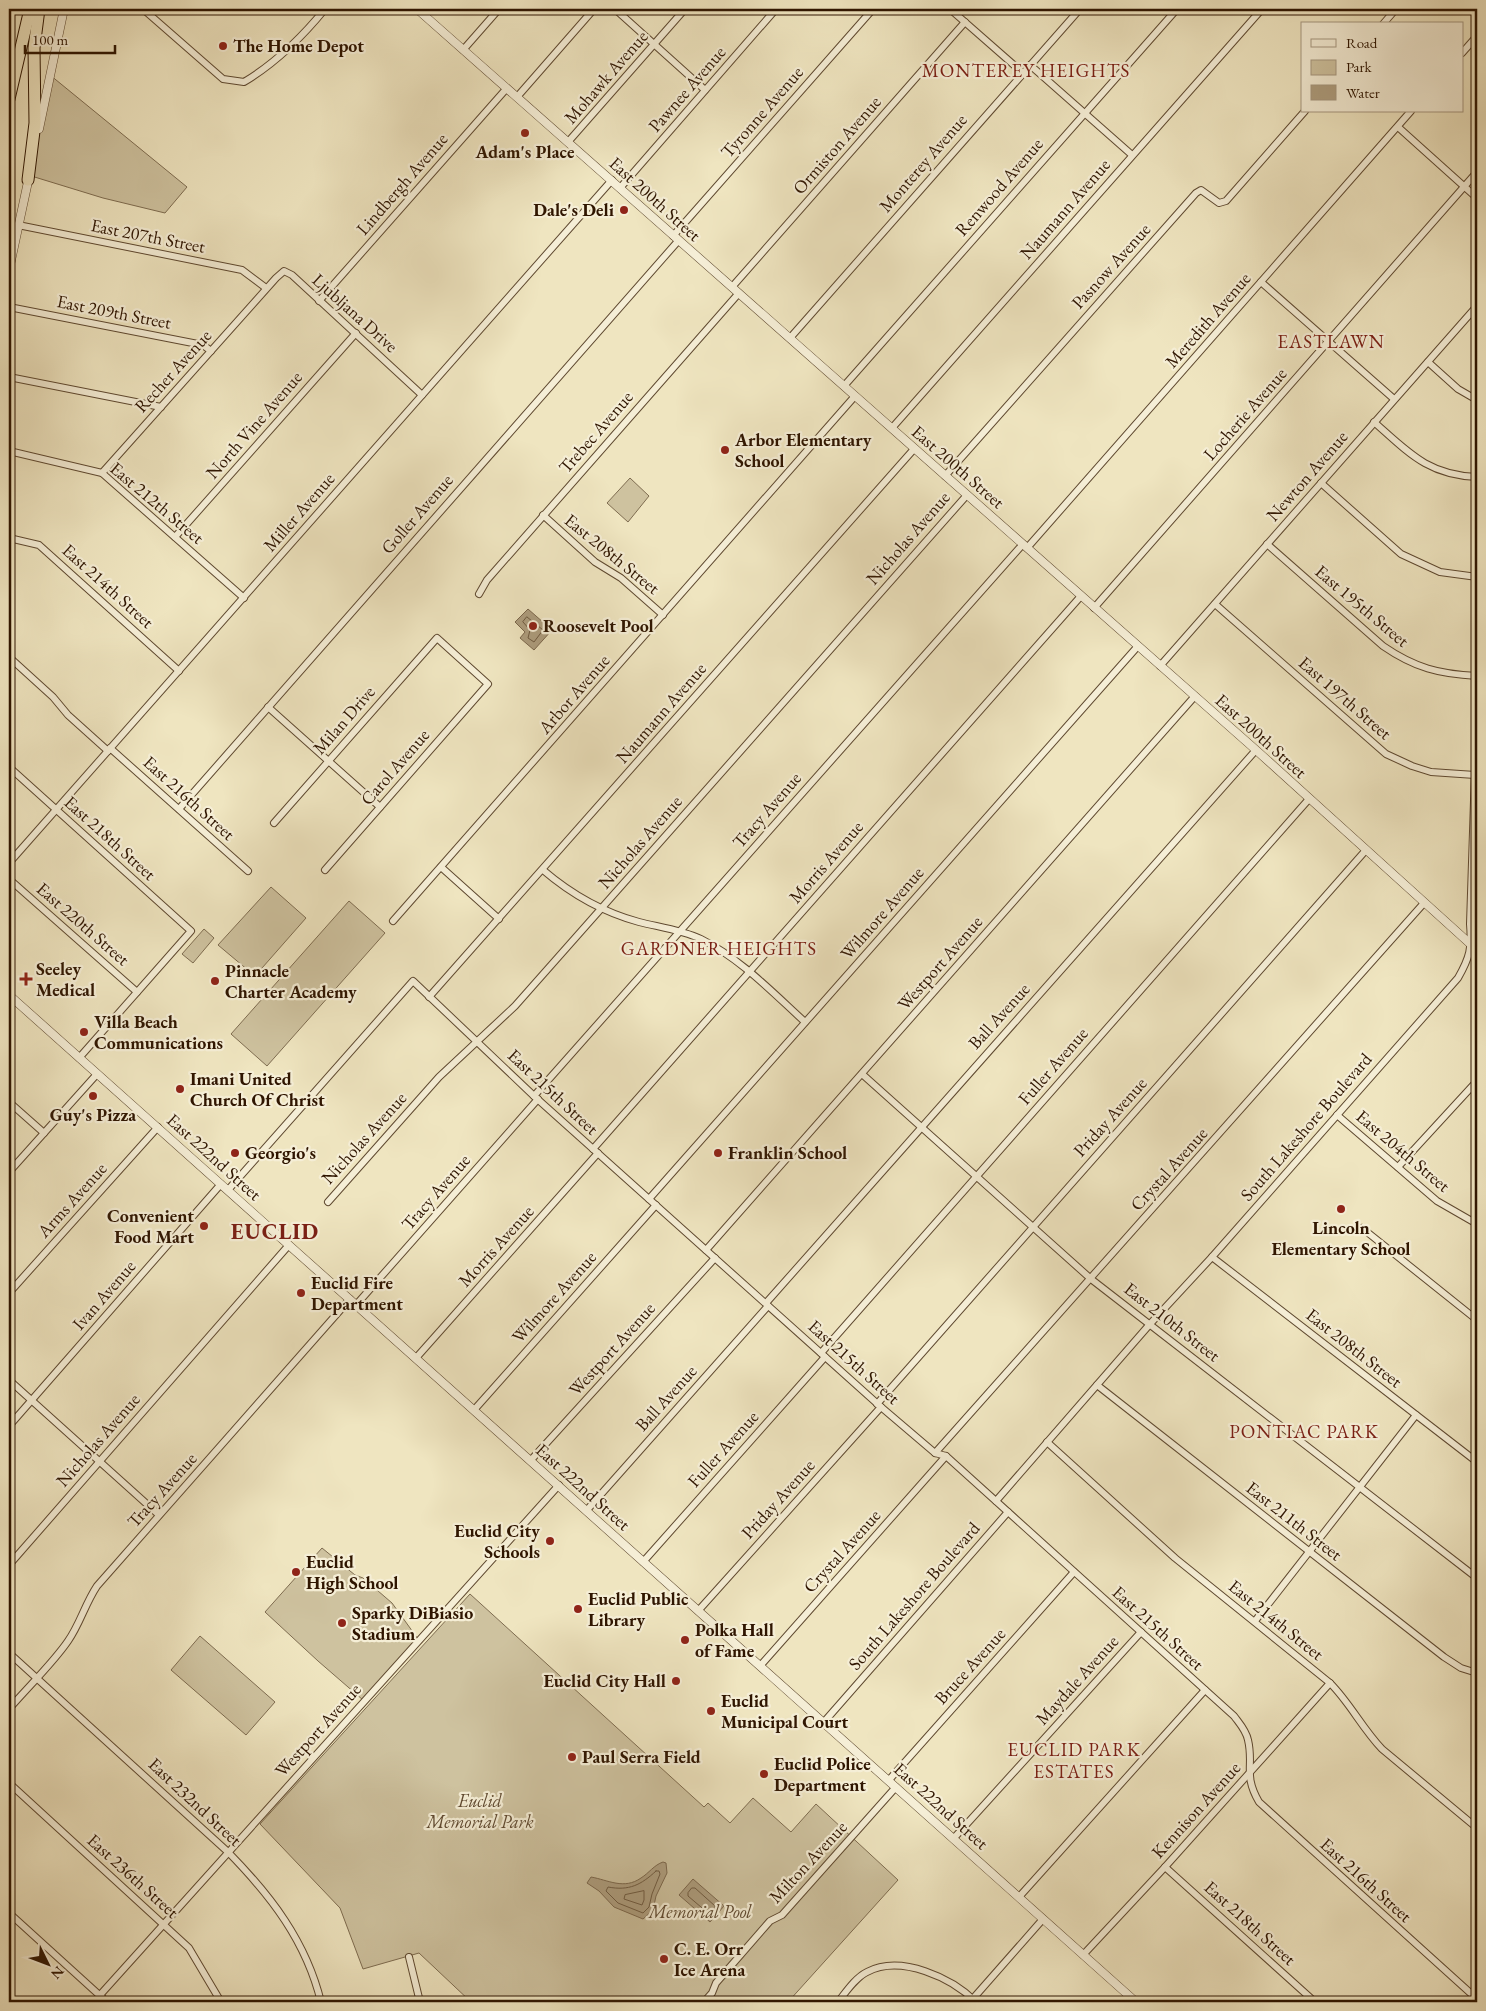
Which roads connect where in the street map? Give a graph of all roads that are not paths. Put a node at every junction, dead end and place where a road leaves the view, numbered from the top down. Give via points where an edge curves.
1 (30, 9) edge
2 (38, 9) edge
3 (64, 9) edge
4 (143, 9) edge
5 (325, 9) edge
6 (417, 9) edge
7 (499, 9) edge
8 (594, 9) edge
9 (615, 9) edge
10 (685, 9) edge
11 (776, 9) edge
12 (873, 9) edge
13 (950, 9) edge
14 (1080, 9) edge
15 (1177, 9) edge
16 (1262, 9) edge
17 (1396, 9) edge
18 (965, 22) junction
19 (1385, 22) edge
20 (1477, 36) edge
21 (654, 44) junction
22 (463, 50) junction
23 (1464, 51) edge
24 (1030, 65) junction
25 (1023, 73) junction
26 (507, 88) junction
27 (706, 90) junction
28 (517, 97) junction
29 (9, 99) edge
30 (1304, 112) edge
31 (1410, 112) edge
32 (1084, 114) junction
33 (1398, 127) junction
34 (568, 142) junction
35 (1132, 156) junction
36 (1477, 172) edge
37 (28, 180) junction
38 (612, 180) junction
39 (1464, 187) junction
40 (620, 188) junction
41 (1477, 198) edge
42 (18, 225) junction
43 (676, 238) junction
44 (9, 270) edge
45 (1261, 282) junction
46 (732, 287) junction
47 (266, 288) junction
48 (739, 293) junction
49 (319, 301) junction
50 (1477, 306) edge
51 (9, 307) edge
52 (356, 333) junction
53 (790, 338) junction
54 (1329, 341) junction
55 (211, 351) junction
56 (1428, 362) junction
57 (9, 377) edge
58 (844, 386) junction
59 (422, 395) junction
60 (855, 396) junction
61 (1394, 400) junction
62 (1477, 400) edge
63 (161, 407) junction
64 (1374, 422) junction
65 (892, 428) junction
66 (914, 448) junction
67 (9, 451) edge
68 (102, 473) junction
69 (946, 476) junction
70 (1477, 477) edge
71 (1321, 483) junction
72 (966, 494) junction
73 (543, 515) junction
74 (175, 537) junction
75 (9, 538) edge
76 (1268, 544) junction
77 (1025, 546) junction
78 (1477, 578) edge
79 (480, 594) dead end
80 (1081, 596) junction
81 (244, 598) junction
82 (1215, 604) junction
83 (1094, 608) junction
84 (662, 615) junction
85 (437, 638) joint
86 (1138, 646) junction
87 (9, 657) edge
88 (1160, 666) junction
89 (179, 671) junction
90 (1477, 676) edge
91 (1195, 696) junction
92 (268, 707) junction
93 (1477, 708) edge
94 (109, 750) junction
95 (1256, 750) junction
96 (328, 761) junction
97 (9, 767) edge
98 (1475, 775) junction
99 (1309, 799) junction
100 (380, 807) junction
101 (56, 809) junction
102 (179, 809) junction
103 (274, 823) dead end
104 (1366, 850) junction
105 (9, 863) edge
106 (441, 868) junction
107 (324, 870) dead end
108 (543, 870) junction
109 (248, 871) dead end
110 (9, 879) edge
111 (1424, 903) junction
112 (601, 908) junction
113 (499, 919) junction
114 (394, 921) dead end
115 (680, 932) junction
116 (1474, 947) edge
117 (749, 972) junction
118 (137, 992) junction
119 (9, 995) edge
120 (429, 997) junction
121 (805, 1022) junction
122 (477, 1042) junction
123 (79, 1058) junction
124 (97, 1074) junction
125 (862, 1074) junction
126 (1477, 1081) edge
127 (536, 1097) junction
128 (9, 1102) edge
129 (1337, 1115) junction
130 (158, 1127) junction
131 (921, 1127) junction
132 (44, 1133) junction
133 (596, 1151) junction
134 (1398, 1168) junction
135 (9, 1172) edge
136 (977, 1176) junction
137 (221, 1184) junction
138 (228, 1190) junction
139 (649, 1199) junction
140 (328, 1202) dead end
141 (656, 1205) junction
142 (1477, 1224) edge
143 (1033, 1226) junction
144 (1362, 1228) dead end
145 (288, 1245) junction
146 (706, 1250) junction
147 (1212, 1257) junction
148 (716, 1258) junction
149 (1091, 1279) junction
150 (9, 1293) edge
151 (353, 1302) junction
152 (767, 1304) junction
153 (1477, 1320) edge
154 (1150, 1324) junction
155 (823, 1355) junction
156 (416, 1358) junction
157 (9, 1380) edge
158 (1097, 1385) junction
159 (31, 1401) junction
160 (879, 1405) junction
161 (474, 1410) junction
162 (1416, 1415) junction
163 (9, 1426) edge
164 (1047, 1442) junction
165 (935, 1453) junction
166 (946, 1456) junction
167 (531, 1460) junction
168 (99, 1461) junction
169 (1477, 1462) edge
170 (559, 1485) junction
171 (1359, 1487) junction
172 (996, 1501) junction
173 (586, 1510) junction
174 (1008, 1512) junction
175 (159, 1515) junction
176 (1309, 1552) junction
177 (643, 1562) junction
178 (9, 1565) edge
179 (1074, 1572) junction
180 (1477, 1578) edge
181 (698, 1611) junction
182 (1255, 1621) junction
183 (1141, 1632) junction
184 (9, 1654) edge
185 (760, 1666) junction
186 (1477, 1673) edge
187 (36, 1678) junction
188 (1330, 1683) junction
189 (1205, 1690) junction
190 (9, 1708) edge
191 (824, 1722) junction
192 (1248, 1774) junction
193 (889, 1780) junction
194 (9, 1783) edge
195 (896, 1787) junction
196 (1477, 1828) edge
197 (954, 1838) junction
198 (228, 1852) junction
199 (1165, 1867) junction
200 (1019, 1897) junction
201 (9, 1913) edge
202 (1044, 1919) junction
203 (164, 1924) junction
204 (1083, 1955) junction
205 (410, 1958) dead end
206 (100, 1995) junction
207 (1477, 1999) edge
208 (973, 2001) edge
209 (107, 2002) edge
210 (221, 2002) edge
211 (321, 2002) edge
212 (420, 2002) edge
213 (704, 2002) edge
214 (838, 2002) edge
215 (1136, 2002) edge
216 (1315, 2002) edge

1 - 29 highway
2 - 37 highway via 34,48 35,124
3 - 37 street
4 - 5 street via 223,79 244,82 302,34
6 - 22 street, East 200th Street
7 - 22 street
8 - 28 street
9 - 21 street
10 - 21 street, Mohawk Avenue
11 - 27 street, Pawnee Avenue
12 - 43 street, Tyronne Avenue
13 - 18 street
14 - 24 street, Monterey Avenue
15 - 32 street, Renwood Avenue
16 - 35 street, Naumann Avenue
17 - 19 street
18 - 25 street
18 - 46 street, Ormiston Avenue
20 - 23 street
21 - 27 street
21 - 34 street, Mohawk Avenue
22 - 26 street, East 200th Street
24 - 25 street, Monterey Avenue
24 - 32 street
25 - 53 street, Monterey Avenue
26 - 28 street, East 200th Street
26 - 49 street, Lindbergh Avenue
27 - 40 street, Pawnee Avenue
28 - 34 street, East 200th Street
30 - 69 street, Pasnow Avenue via 1222,203 1201,190 1196,193
31 - 33 street, Meredith Avenue
32 - 35 street
32 - 58 street, Renwood Avenue
33 - 39 street
33 - 45 street, Meredith Avenue
34 - 38 street, East 200th Street
35 - 65 street, Naumann Avenue
36 - 39 street, Locherie Avenue
37 - 42 street
38 - 40 street, East 200th Street
38 - 59 street, Miller Avenue
39 - 41 street
39 - 54 street, Locherie Avenue
40 - 43 street, East 200th Street
42 - 44 street
42 - 47 street, East 207th Street via 242,270
43 - 46 street, East 200th Street
43 - 92 street, Goller Avenue
45 - 54 street
45 - 77 street, Meredith Avenue
46 - 48 street, East 200th Street
47 - 49 street, Ljubljana Drive via 284,271
47 - 55 street, Recher Avenue
48 - 53 street, East 200th Street
48 - 73 street, Trebec Avenue
49 - 52 street, Ljubljana Drive
50 - 56 street, Newton Avenue
51 - 55 street, East 209th Street via 203,345
52 - 59 street, Ljubljana Drive
52 - 74 street, North Vine Avenue
53 - 58 street, East 200th Street
54 - 61 street
54 - 83 street, Locherie Avenue
55 - 63 street, Recher Avenue
56 - 61 street, Newton Avenue
56 - 62 street via 1458,389
57 - 63 street
58 - 60 street, East 200th Street
59 - 81 street, Miller Avenue
60 - 65 street, East 200th Street
60 - 84 street, Arbor Avenue
61 - 64 street, Newton Avenue
63 - 68 street, Recher Avenue
64 - 70 street via 1418,461 1451,475
64 - 71 street, Newton Avenue
65 - 66 street, East 200th Street
66 - 69 street, East 200th Street
66 - 108 street, Naumann Avenue
67 - 68 street, East 212th Street
68 - 74 street, East 212th Street
69 - 72 street, East 200th Street
71 - 76 street, Newton Avenue
71 - 78 street via 1401,554 1440,572
72 - 77 street, East 200th Street
72 - 112 street, Nicholas Avenue
73 - 79 street, Trebec Avenue via 487,580
73 - 84 street, East 208th Street via 595,562 621,578
74 - 81 street, East 212th Street
75 - 89 street, East 214th Street via 39,545
76 - 82 street, Newton Avenue
76 - 90 street, East 195th Street via 1401,659 1436,672
77 - 80 street, East 200th Street
77 - 115 street, Tracy Avenue
80 - 83 street, East 200th Street
80 - 117 street, Morris Avenue
81 - 89 street, Miller Avenue
82 - 88 street, Newton Avenue
82 - 98 street, East 197th Street via 1386,754 1431,772
83 - 86 street, East 200th Street
84 - 106 street, Arbor Avenue
85 - 96 street, Milan Drive
85 - 100 street, Carol Avenue via 488,684
86 - 88 street, East 200th Street
86 - 121 street, Wilmore Avenue
87 - 94 street, East 216th Street
88 - 91 street, East 200th Street
89 - 94 street, Miller Avenue
91 - 95 street, East 200th Street
91 - 125 street, Westport Avenue
92 - 96 street
92 - 102 street, Goller Avenue
93 - 98 street, South Lakeshore Boulevard
94 - 101 street, Miller Avenue
94 - 102 street, East 216th Street
95 - 99 street, East 200th Street
95 - 131 street, Ball Avenue
96 - 100 street
96 - 103 street, Milan Drive
97 - 101 street, East 218th Street
98 - 116 street, South Lakeshore Boulevard via 1470,924
99 - 104 street, East 200th Street
99 - 136 street, Fuller Avenue
100 - 107 street, Carol Avenue
101 - 105 street, Miller Avenue
101 - 118 street, East 218th Street via 191,931
102 - 109 street, East 216th Street
104 - 111 street, East 200th Street
104 - 143 street, Priday Avenue
106 - 113 street
106 - 114 street, Arbor Avenue
108 - 112 street via 581,899
108 - 113 street, Naumann Avenue
110 - 118 street, East 220th Street
111 - 116 street, East 200th Street
111 - 149 street, Crystal Avenue
112 - 115 street
112 - 122 street, Nicholas Avenue via 515,1006
113 - 120 street, Naumann Avenue
115 - 117 street via 726,953
115 - 127 street, Tracy Avenue
116 - 129 street, South Lakeshore Boulevard via 1458,978
117 - 121 street
117 - 133 street, Morris Avenue
118 - 123 street
119 - 123 street, East 222nd Street
120 - 122 street, East 215th Street
120 - 138 street, East 215th Street via 413,981
121 - 139 street, Wilmore Avenue
122 - 127 street, East 215th Street
122 - 140 street, Nicholas Avenue via 439,1077
123 - 124 street, East 222nd Street
124 - 130 street, East 222nd Street
124 - 132 street
125 - 131 street, East 210th Street
125 - 146 street, Westport Avenue
126 - 134 street
127 - 133 street, East 215th Street
127 - 151 street, Tracy Avenue
128 - 132 street
129 - 134 street, East 204th Street
129 - 147 street, South Lakeshore Boulevard
130 - 137 street, East 222nd Street
130 - 150 street, Arms Avenue
131 - 136 street, East 210th Street
131 - 152 street, Ball Avenue
132 - 135 street
133 - 139 street, East 215th Street
133 - 156 street, Morris Avenue
134 - 142 street, East 204th Street via 1437,1201
136 - 143 street, East 210th Street
136 - 155 street, Fuller Avenue
137 - 138 street, East 222nd Street
137 - 159 street, Ivan Avenue
138 - 145 street, East 222nd Street
139 - 141 street, East 215th Street
141 - 146 street, East 215th Street
141 - 161 street, Wilmore Avenue
143 - 149 street, East 210th Street
143 - 160 street, Priday Avenue
144 - 153 street
145 - 151 street, East 222nd Street
145 - 168 street, Nicholas Avenue
146 - 148 street, East 215th Street
147 - 154 street, South Lakeshore Boulevard
147 - 162 street, East 208th Street
148 - 152 street, East 215th Street
148 - 167 street, Westport Avenue
149 - 154 street, East 210th Street
149 - 165 street, Crystal Avenue
151 - 156 street, East 222nd Street
151 - 175 street, Tracy Avenue
152 - 155 street, East 215th Street
152 - 173 street, Ball Avenue
154 - 158 street, South Lakeshore Boulevard
154 - 171 street, East 210th Street
155 - 160 street, East 215th Street
155 - 177 street, Fuller Avenue
156 - 161 street, East 222nd Street
157 - 159 street
158 - 164 street, South Lakeshore Boulevard
158 - 176 street, East 211th Street
159 - 163 street, Ivan Avenue
159 - 168 street
160 - 165 street, East 215th Street
160 - 181 street, Priday Avenue
161 - 167 street, East 222nd Street
162 - 169 street, East 208th Street
162 - 171 street
164 - 172 street, South Lakeshore Boulevard
164 - 182 street, East 214th Street via 1175,1558
165 - 166 street, East 215th Street
166 - 172 street, East 215th Street
166 - 185 street, Crystal Avenue
167 - 170 street, East 222nd Street
168 - 175 street
168 - 178 street, Nicholas Avenue
170 - 173 street, East 222nd Street
170 - 198 street, Westport Avenue
171 - 176 street
171 - 180 street, East 210th Street
172 - 174 street, East 215th Street
173 - 177 street, East 222nd Street
174 - 179 street, East 215th Street
174 - 191 street, South Lakeshore Boulevard
175 - 187 street, Tracy Avenue via 97,1586 67,1643
176 - 182 street
176 - 186 street, East 211th Street via 1444,1657
177 - 181 street, East 222nd Street
179 - 183 street, East 215th Street
179 - 193 street, Bruce Avenue
181 - 185 street, East 222nd Street
182 - 188 street, East 214th Street
183 - 189 street, East 215th Street
183 - 197 street, Maydale Avenue
184 - 187 street, East 232nd Street
185 - 191 street, East 222nd Street
187 - 190 street, Tracy Avenue
187 - 198 street, East 232nd Street
188 - 192 street, Kennison Avenue
188 - 196 street, East 214th Street via 1382,1749
189 - 192 street, East 215th Street via 1244,1729 1250,1752
189 - 200 street
191 - 193 street, East 222nd Street
192 - 199 street, Kennison Avenue
192 - 207 street, East 216th Street via 1252,1791 1267,1811
193 - 195 street, East 222nd Street
194 - 203 street, East 236th Street
195 - 197 street, East 222nd Street
195 - 213 street, Milton Avenue via 782,1915 770,1920
197 - 200 street, East 222nd Street
198 - 203 street, Westport Avenue
198 - 211 street, East 232nd Street via 280,1911 312,1971
199 - 204 street, Kennison Avenue
199 - 216 street, East 218th Street
200 - 202 street, East 222nd Street
201 - 206 street
202 - 204 street, East 222nd Street
202 - 208 street
203 - 206 street, Westport Avenue
203 - 210 street, East 236th Street via 189,1948
204 - 215 street, East 222nd Street
205 - 212 street
206 - 209 street
208 - 214 street via 956,1985 932,1972 886,1967 868,1972 851,1985

